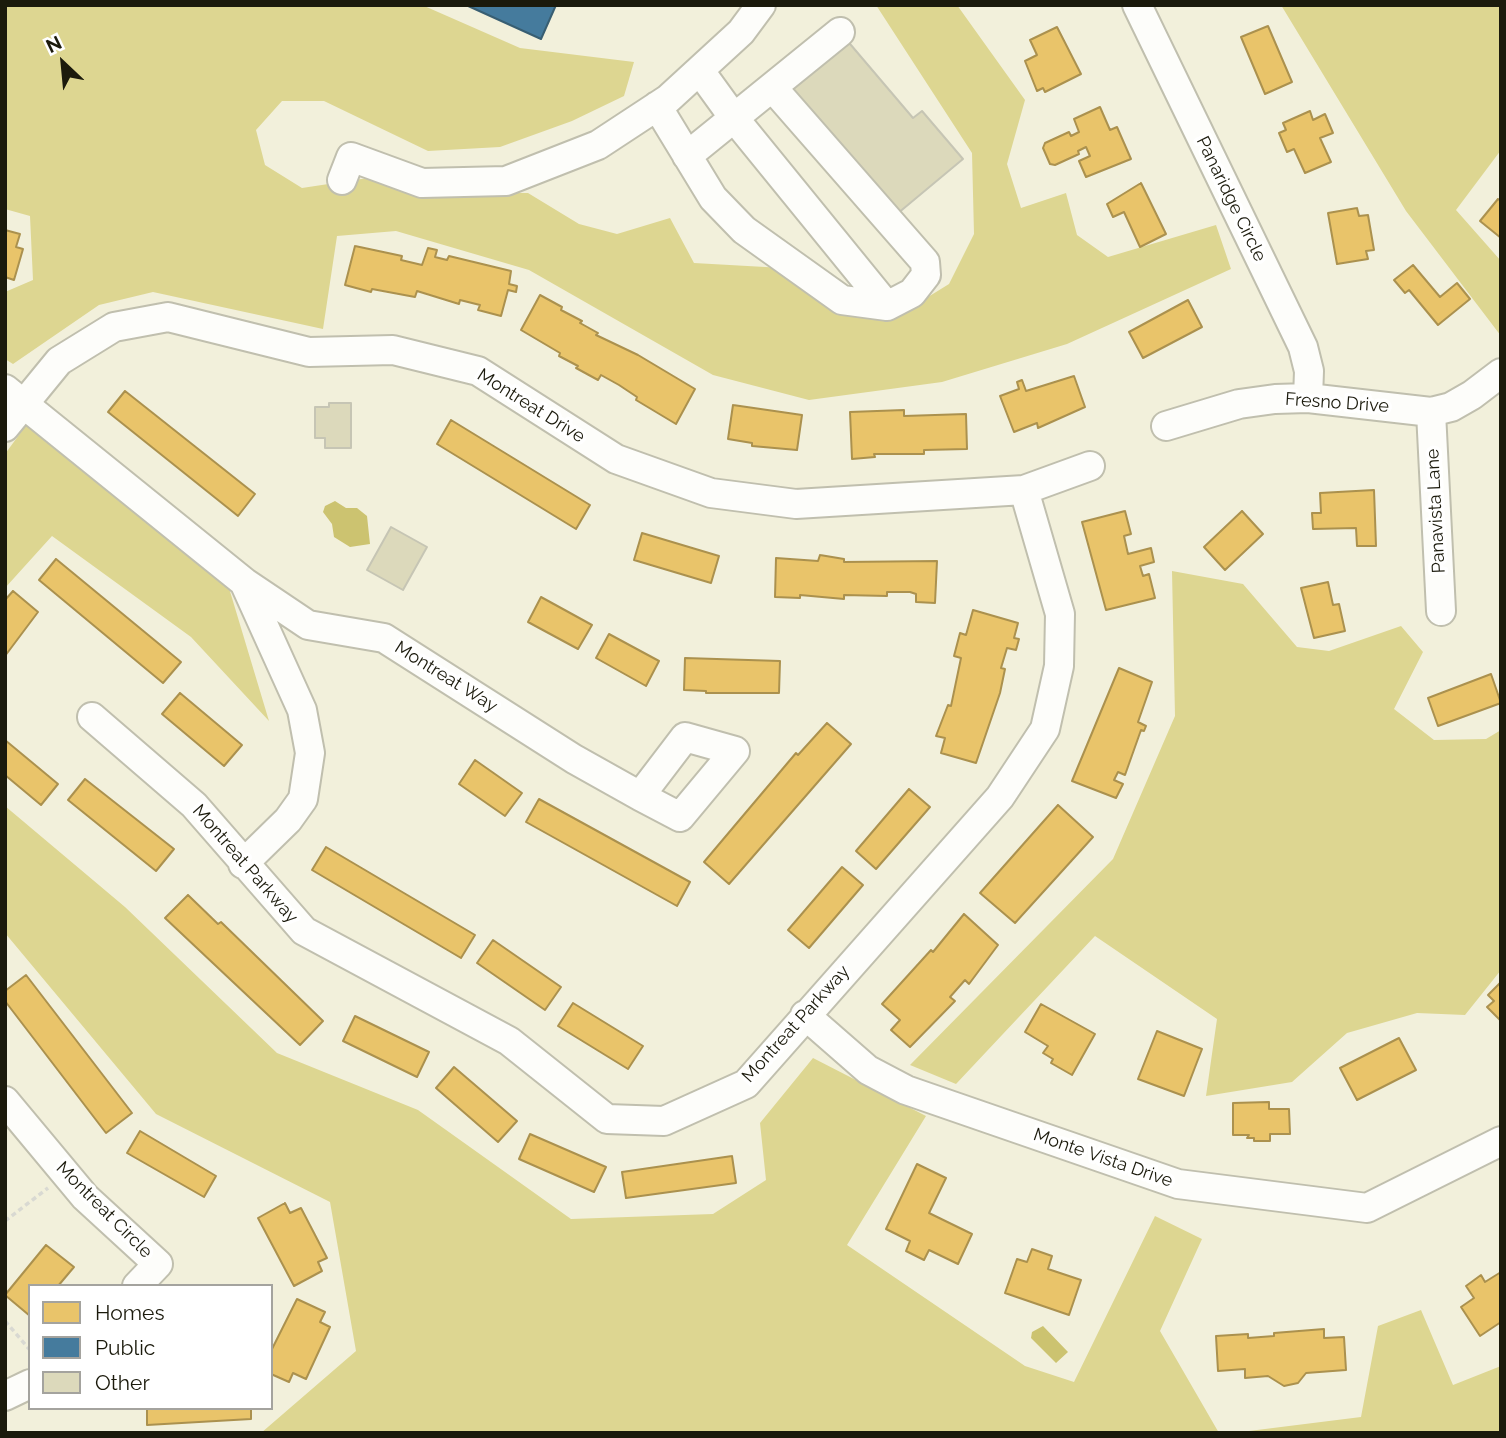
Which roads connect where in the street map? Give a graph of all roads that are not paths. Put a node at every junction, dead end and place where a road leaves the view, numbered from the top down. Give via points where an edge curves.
1 (761, 5) edge
2 (1136, 5) edge
3 (840, 32) dead end
4 (700, 71) junction
5 (772, 87) junction
6 (657, 106) junction
7 (734, 118) junction
8 (687, 156) junction
9 (342, 180) dead end
10 (887, 306) junction
11 (1501, 373) edge
12 (14, 396) edge
13 (1308, 398) junction
14 (1431, 412) junction
15 (1166, 426) dead end
16 (5, 427) edge
17 (1090, 466) dead end
18 (1024, 490) junction
19 (244, 582) junction
20 (1441, 611) dead end
21 (92, 717) dead end
22 (640, 796) dead end
23 (243, 864) junction
24 (805, 1015) junction
25 (5, 1101) edge
26 (1501, 1141) edge
27 (140, 1284) edge
28 (28, 1385) edge
29 (5, 1396) edge

1 - 4 street via 741,32
2 - 13 street, Panaridge Circle via 1303,347 1309,371
3 - 5 street
4 - 6 street
4 - 7 street
5 - 7 street
5 - 10 street via 925,262 926,275 912,293
6 - 8 street
6 - 9 street via 598,145 506,181 422,183 351,156
7 - 8 street
7 - 10 street
8 - 10 street via 713,198 744,230 842,300
11 - 14 street, Fresno Drive via 1472,396
12 - 16 street, Montreat Drive
12 - 18 street, Montreat Drive via 114,327 168,317 309,352 393,351 478,371 616,459 711,492 796,504
12 - 19 street, Montreat Way
13 - 14 street, Fresno Drive
13 - 15 street, Fresno Drive via 1239,404
14 - 20 street, Panavista Lane
17 - 18 street, Montreat Drive
18 - 24 street, Montreat Parkway via 1060,614 1059,666 1045,729 1000,797
19 - 22 street, Montreat Way via 308,625 384,638
19 - 23 street, Montreat Way via 302,710 310,753 303,799
21 - 23 street, Montreat Parkway via 194,805
23 - 24 street, Montreat Parkway via 304,931 509,1041 607,1119 664,1121 746,1084
24 - 26 street, Monte Vista Drive via 868,1070 906,1090 1178,1184 1367,1208
25 - 27 street, Montreat Circle via 85,1197 158,1264
28 - 29 street

